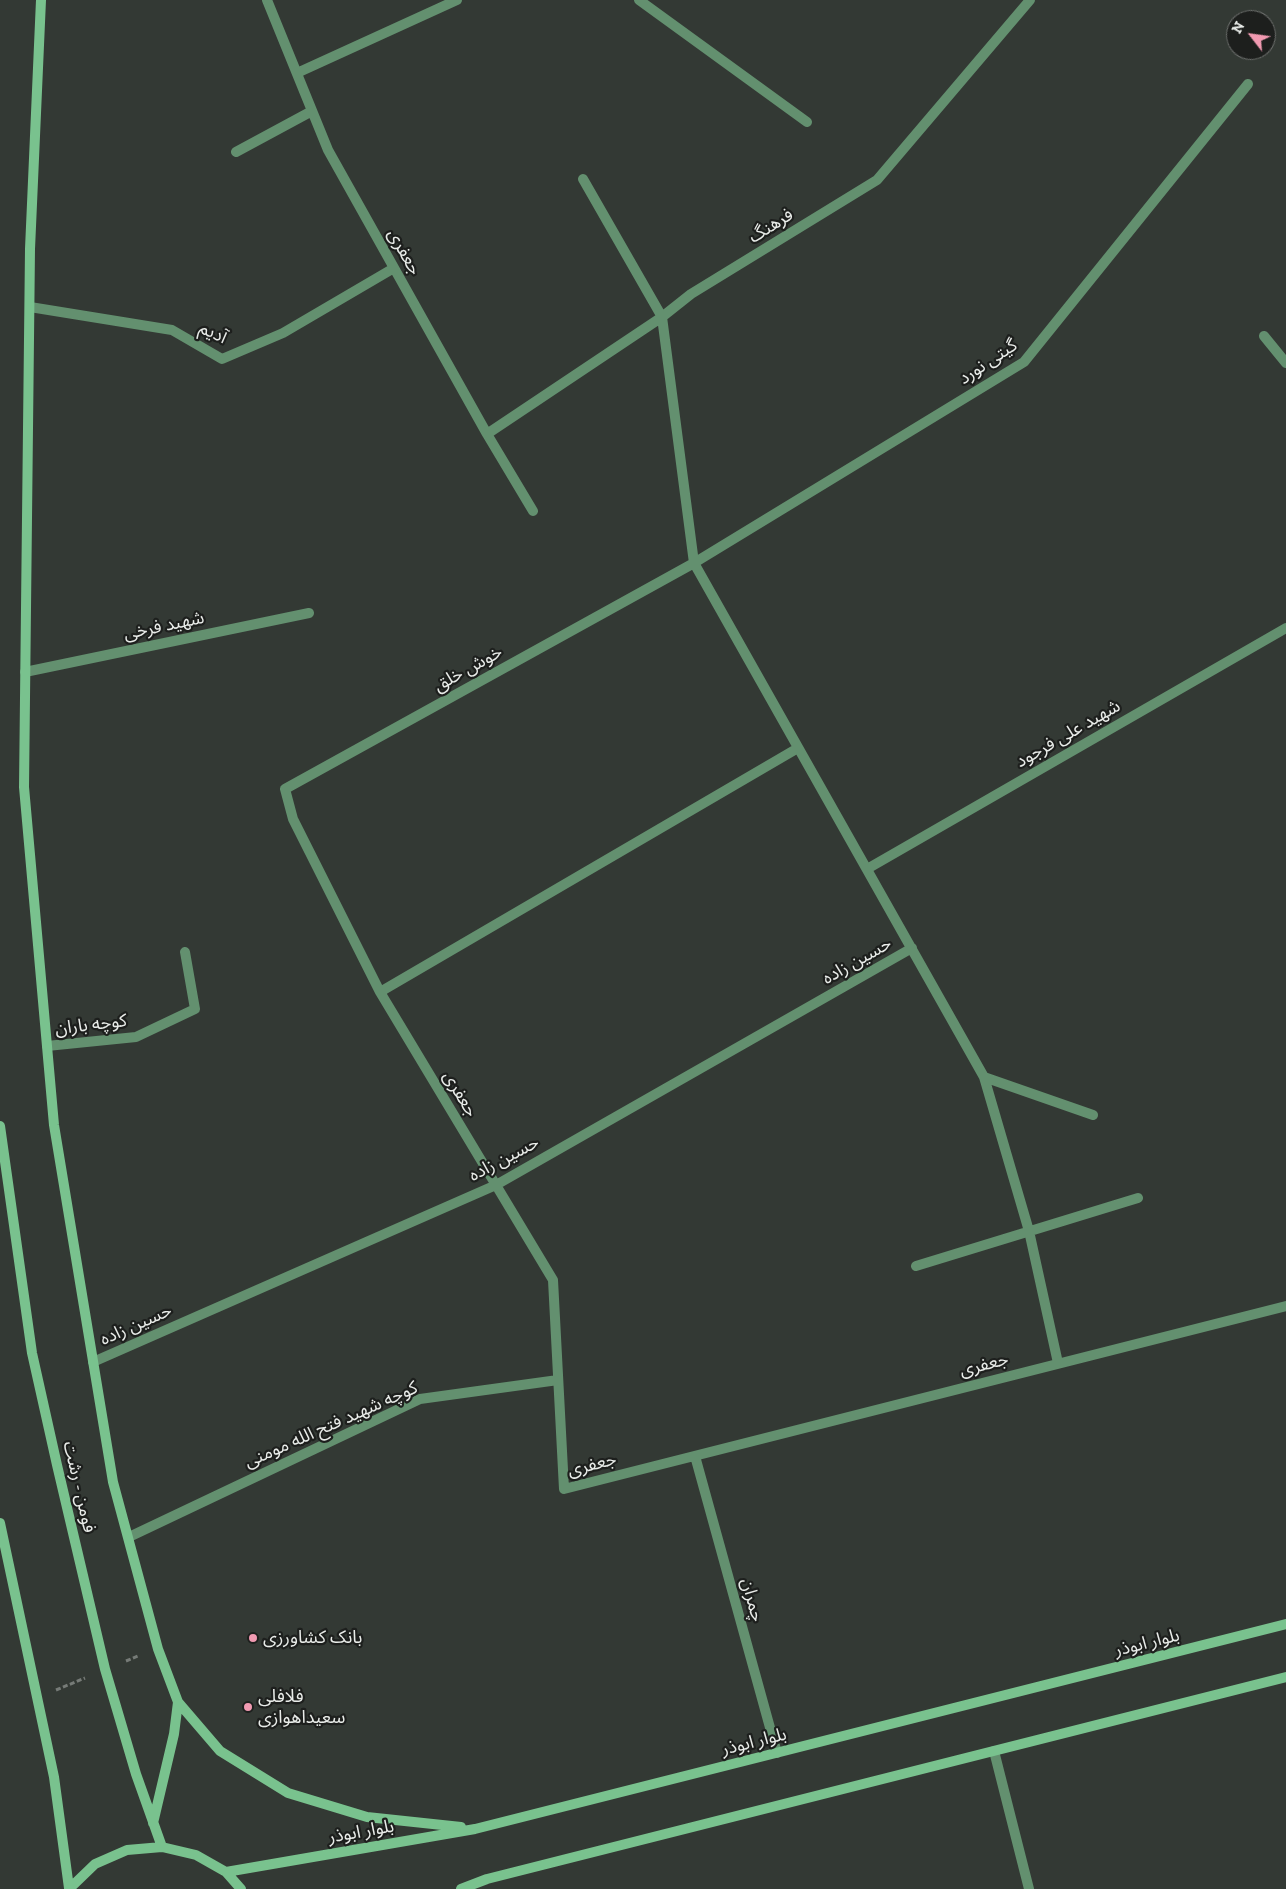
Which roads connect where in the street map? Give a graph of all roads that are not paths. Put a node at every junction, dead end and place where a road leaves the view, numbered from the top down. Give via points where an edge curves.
1 (41, 0) edge
2 (267, 0) edge
3 (457, 0) edge
4 (639, 0) edge
5 (1030, 0) edge
6 (297, 74) junction
7 (1248, 84) dead end
8 (312, 111) junction
9 (807, 122) dead end
10 (236, 152) dead end
11 (583, 179) dead end
12 (394, 268) junction
13 (30, 307) junction
14 (662, 317) junction
15 (1264, 336) dead end
16 (1286, 363) edge
17 (487, 434) junction
18 (533, 511) dead end
19 (694, 563) junction
20 (309, 613) dead end
21 (1286, 628) edge
22 (25, 672) junction
23 (798, 748) junction
24 (293, 819) joint
25 (867, 869) junction
26 (912, 948) junction
27 (185, 952) dead end
28 (380, 992) junction
29 (47, 1046) junction
30 (984, 1077) junction
31 (1094, 1115) dead end
32 (0, 1126) edge
33 (496, 1185) junction
34 (1138, 1198) dead end
35 (1029, 1231) junction
36 (916, 1266) dead end
37 (1286, 1306) edge
38 (93, 1362) junction
39 (1058, 1363) junction
40 (558, 1380) junction
41 (695, 1456) junction
42 (0, 1522) edge
43 (129, 1537) junction
44 (1286, 1624) edge
45 (1286, 1677) edge
46 (178, 1702) junction
47 (994, 1751) junction
48 (777, 1752) junction
49 (154, 1823) junction
50 (475, 1829) junction
51 (162, 1847) junction
52 (226, 1872) junction
53 (69, 1888) edge
54 (241, 1889) edge
55 (461, 1889) edge
56 (1029, 1889) edge

1 - 13 street
2 - 6 street, جعفری
3 - 6 street
4 - 9 street
5 - 14 street, فرهنگ via 877,180 691,294
6 - 8 street, جعفری
7 - 19 street, گیتی نورد via 1024,362
8 - 10 street
8 - 12 street, جعفری via 328,150
11 - 14 street
12 - 13 street, آدیم via 283,333 222,359 172,330
12 - 17 street, جعفری
13 - 22 street
14 - 17 street, فرهنگ
14 - 19 street
15 - 16 street
17 - 18 street, جعفری
19 - 23 street
19 - 24 street, خوش خلق via 285,789
20 - 22 street, شهید فرخی
21 - 25 street, شهید علی فرجود
22 - 29 street via 24,786
23 - 25 street
23 - 28 street
24 - 28 street, جعفری
25 - 26 street
26 - 30 street
26 - 33 street, حسین زاده
27 - 29 street, کوچه باران via 195,1009 136,1037
28 - 33 street, جعفری
29 - 38 street via 54,1125
30 - 31 street
30 - 35 street
32 - 49 street, فومن - رشت via 32,1353 105,1669
33 - 38 street, حسین زاده
33 - 40 street, جعفری via 553,1280
34 - 35 street
35 - 36 street
35 - 39 street
37 - 39 street, جعفری
38 - 43 street via 113,1482
39 - 41 street, جعفری
40 - 41 street, جعفری via 564,1489
40 - 43 street, کوچه شهید فتح الله مومنی via 420,1399
41 - 48 street, چمران
42 - 53 street via 54,1777
43 - 46 street via 158,1649
44 - 48 street, بلوار ابوذر
45 - 47 street
46 - 49 street
46 - 50 street via 220,1751 288,1793 367,1817
47 - 55 street via 487,1879
47 - 56 street
48 - 50 street, بلوار ابوذر
49 - 51 street, فومن - رشت
50 - 52 street, بلوار ابوذر
51 - 52 street via 196,1855
51 - 53 street via 127,1850 95,1864
52 - 54 street

